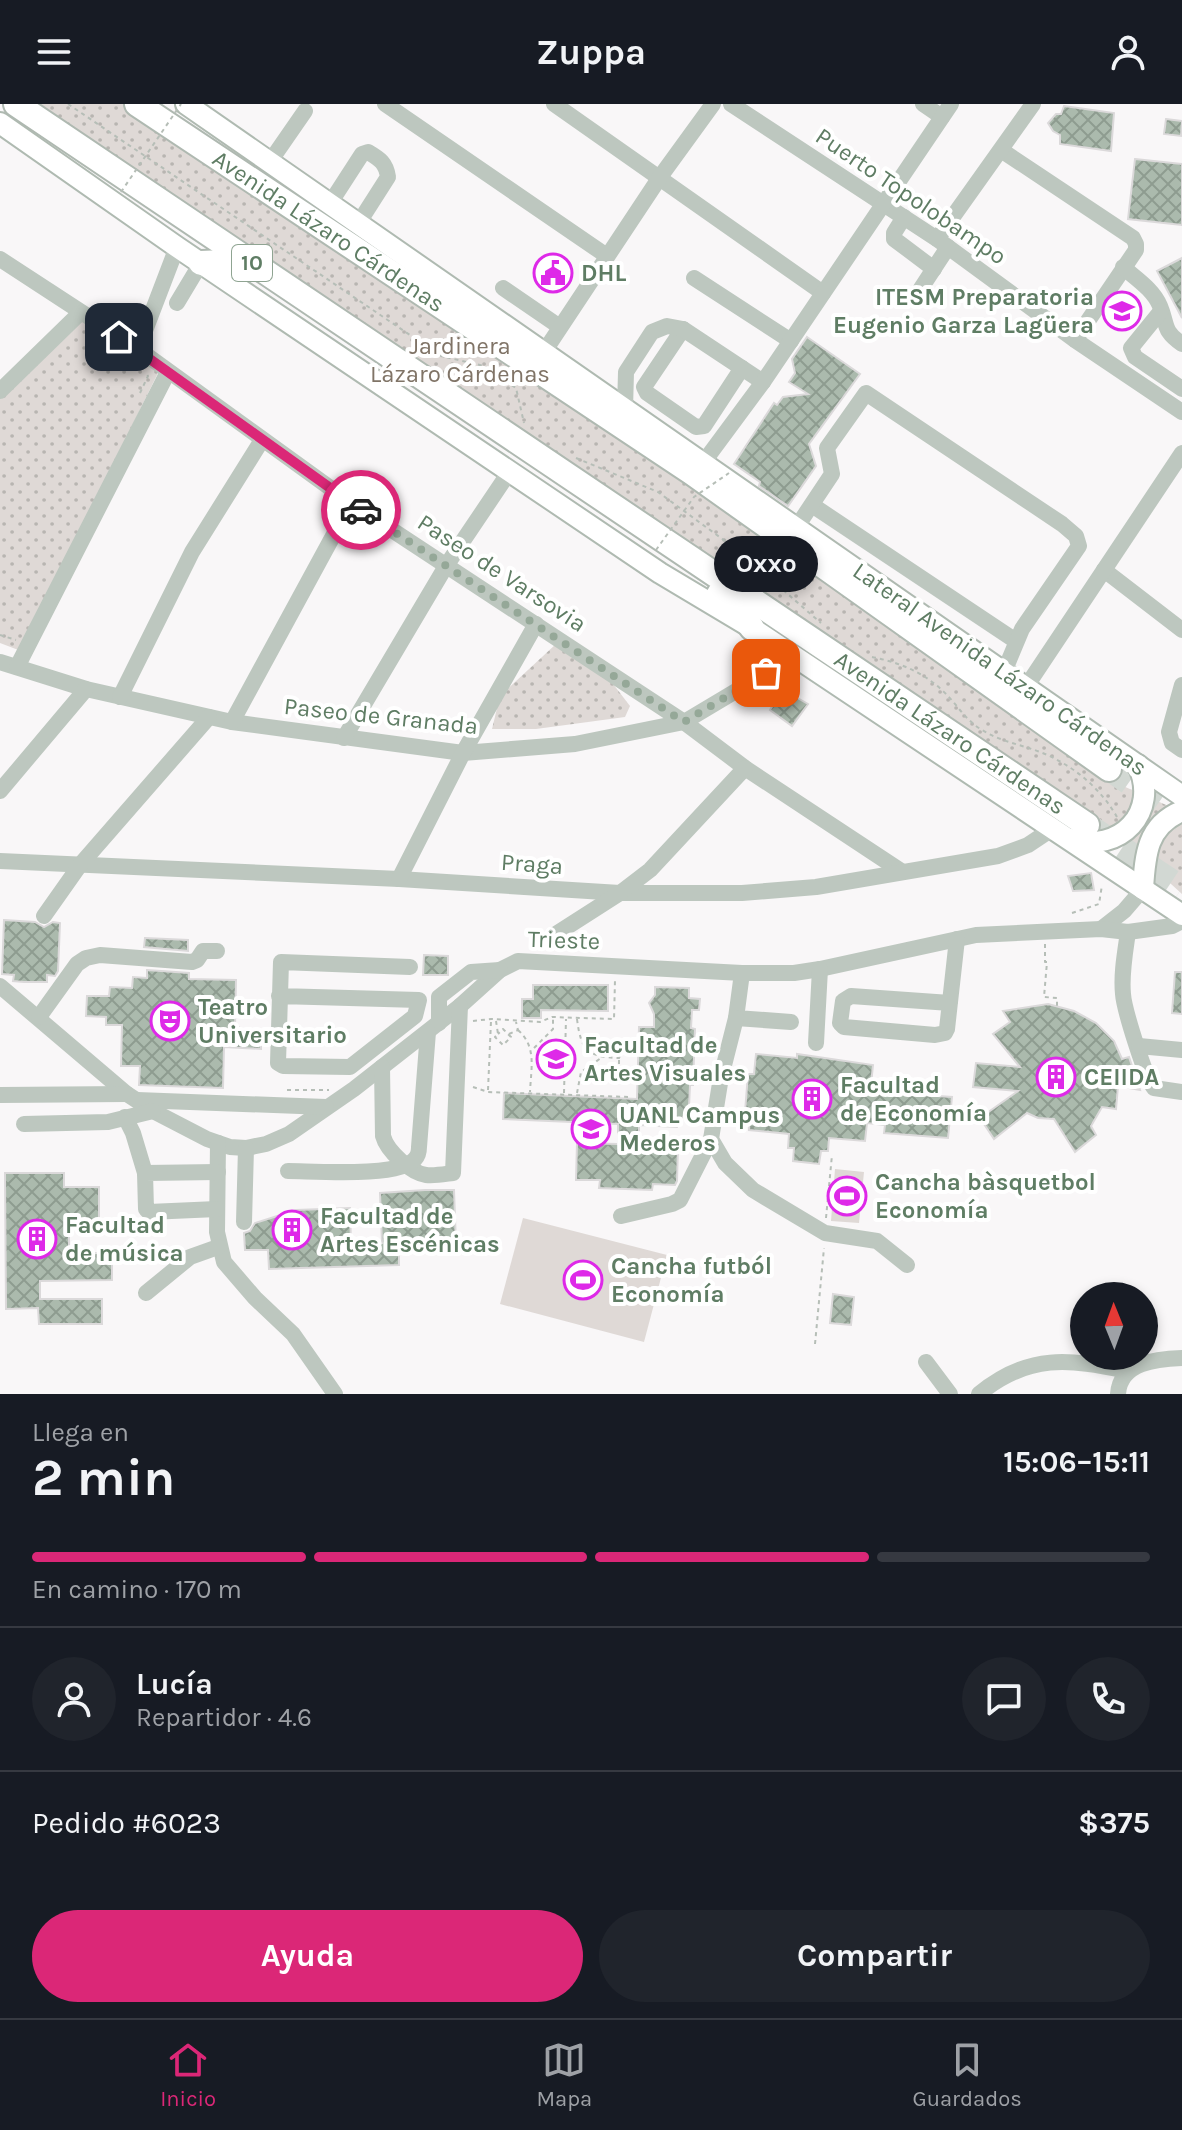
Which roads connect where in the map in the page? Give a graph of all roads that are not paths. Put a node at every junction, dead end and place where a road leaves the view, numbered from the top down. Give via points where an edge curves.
1 (137, 104) edge
2 (385, 104) edge
3 (554, 104) edge
4 (713, 104) edge
5 (731, 104) edge
6 (923, 104) edge
7 (1033, 104) edge
8 (12, 105) edge
9 (191, 106) edge
10 (305, 111) dead end
11 (946, 111) edge
12 (0, 123) edge
13 (1001, 150) junction
14 (269, 163) junction
15 (660, 177) junction
16 (885, 204) junction
17 (329, 205) junction
18 (904, 217) junction
19 (358, 224) junction
20 (942, 243) junction
21 (177, 247) junction
22 (607, 256) junction
23 (0, 259) edge
24 (248, 261) junction
25 (201, 263) junction
26 (1123, 267) junction
27 (934, 269) junction
28 (694, 278) dead end
29 (503, 288) dead end
30 (823, 293) junction
31 (916, 296) dead end
32 (523, 302) junction
33 (177, 303) dead end
34 (1161, 311) junction
35 (80, 313) junction
36 (506, 326) junction
37 (560, 327) junction
38 (683, 329) junction
39 (1075, 340) junction
40 (791, 341) junction
41 (1182, 344) edge
42 (138, 349) junction
43 (544, 352) junction
44 (742, 368) junction
45 (168, 372) junction
46 (763, 382) junction
47 (563, 387) junction
48 (1182, 389) edge
49 (0, 391) edge
50 (625, 409) junction
51 (674, 412) junction
52 (1182, 412) edge
53 (643, 421) junction
54 (262, 440) junction
55 (1182, 453) edge
56 (716, 469) junction
57 (510, 471) junction
58 (351, 503) junction
59 (812, 505) junction
60 (796, 528) junction
61 (687, 557) junction
62 (903, 565) junction
63 (446, 566) junction
64 (1104, 570) junction
65 (926, 581) junction
66 (886, 588) junction
67 (909, 604) junction
68 (536, 624) junction
69 (752, 628) junction
70 (1182, 630) edge
71 (1016, 641) junction
72 (793, 657) junction
73 (0, 662) edge
74 (17, 667) junction
75 (1004, 672) junction
76 (1182, 685) edge
77 (1026, 687) junction
78 (86, 689) junction
79 (120, 697) junction
80 (209, 717) junction
81 (232, 722) junction
82 (684, 722) junction
83 (344, 738) junction
84 (1182, 750) edge
85 (463, 753) junction
86 (1138, 765) junction
87 (745, 768) junction
88 (1109, 769) tunnel mouth
89 (0, 791) edge
90 (1182, 796) edge
91 (1182, 811) edge
92 (1087, 825) tunnel mouth
93 (1058, 833) junction
94 (0, 861) edge
95 (80, 865) junction
96 (901, 871) junction
97 (399, 879) junction
98 (1143, 889) junction
99 (620, 893) junction
100 (44, 916) dead end
101 (1182, 918) edge
102 (1101, 929) junction
103 (1128, 932) junction
104 (556, 934) dead end
105 (957, 939) junction
106 (217, 951) dead end
107 (410, 967) dead end
108 (820, 969) junction
109 (500, 970) junction
110 (742, 973) junction
111 (0, 986) edge
112 (279, 996) junction
113 (950, 1003) junction
114 (460, 1014) junction
115 (39, 1017) junction
116 (736, 1018) junction
117 (791, 1022) dead end
118 (433, 1027) junction
119 (389, 1034) junction
120 (816, 1043) dead end
121 (409, 1046) junction
122 (1139, 1046) junction
123 (1182, 1050) edge
124 (382, 1067) junction
125 (1182, 1092) edge
126 (0, 1095) edge
127 (131, 1097) junction
128 (326, 1107) junction
129 (153, 1111) junction
130 (125, 1117) junction
131 (24, 1124) dead end
132 (711, 1139) junction
133 (218, 1143) junction
134 (246, 1148) junction
135 (407, 1165) junction
136 (288, 1171) dead end
137 (218, 1172) junction
138 (145, 1173) junction
139 (217, 1209) junction
140 (621, 1216) dead end
141 (244, 1222) dead end
142 (218, 1247) junction
143 (907, 1265) dead end
144 (146, 1293) dead end
145 (1182, 1358) edge
146 (926, 1362) dead end
147 (1128, 1371) junction
148 (335, 1394) edge
149 (950, 1394) edge
150 (979, 1394) edge
151 (1118, 1394) edge

1 - 47 highway, Avenida Lázaro Cárdenas
2 - 22 street
3 - 15 street
4 - 15 street
5 - 16 street, Puerto Topolobampo
6 - 11 street
7 - 13 street
8 - 24 highway, Avenida Lázaro Cárdenas / 10
9 - 14 main road, Lateral Avenida Lázaro Cárdenas
10 - 14 street
11 - 16 street
12 - 21 main road
13 - 20 street
13 - 26 street via 1133,238 1136,250
14 - 17 main road, Lateral Avenida Lázaro Cárdenas
15 - 22 street
15 - 30 street
16 - 18 street, Puerto Topolobampo
16 - 30 street
17 - 19 main road, Lateral Avenida Lázaro Cárdenas
17 - 19 street via 362,154 380,159 388,177
18 - 20 street, Puerto Topolobampo
18 - 27 street via 894,239
19 - 36 main road, Lateral Avenida Lázaro Cárdenas
20 - 27 street
20 - 39 street, Puerto Topolobampo
21 - 25 main road
21 - 42 street
22 - 37 street
23 - 35 street, Paseo de Varsovia
24 - 25 highway
24 - 61 highway, Avenida Lázaro Cárdenas / 10
25 - 33 street
25 - 57 main road
26 - 34 street via 1144,285
26 - 39 street
27 - 31 street
28 - 40 street
29 - 32 street
30 - 40 street
32 - 36 street
32 - 37 street
34 - 41 street via 1165,329
34 - 48 street via 1131,348 1135,357
35 - 42 street, Paseo de Varsovia
35 - 49 street
36 - 43 main road, Lateral Avenida Lázaro Cárdenas
37 - 43 street
38 - 44 street
38 - 50 street via 667,326 652,332 626,372
38 - 51 street via 644,387
39 - 52 street, Puerto Topolobampo
40 - 46 street
42 - 45 street, Paseo de Varsovia
43 - 50 main road, Lateral Avenida Lázaro Cárdenas
44 - 46 street
44 - 51 street via 701,428
45 - 54 street, Paseo de Varsovia
45 - 74 street
46 - 56 street
47 - 56 highway via 591,394 682,454
47 - 88 highway, Avenida Lázaro Cárdenas
50 - 53 main road, Lateral Avenida Lázaro Cárdenas
51 - 53 street
53 - 56 main road, Lateral Avenida Lázaro Cárdenas
54 - 58 street, Paseo de Varsovia
54 - 79 street via 192,552
55 - 64 street
56 - 60 main road, Lateral Avenida Lázaro Cárdenas
57 - 63 street
57 - 69 main road
58 - 63 street, Paseo de Varsovia
58 - 81 street
59 - 60 street
59 - 62 street
59 - 71 street via 832,474 827,448 866,393 1079,540 1076,553
60 - 66 main road, Lateral Avenida Lázaro Cárdenas
61 - 69 highway via 696,576 739,610
61 - 92 highway, Avenida Lázaro Cárdenas / 10
62 - 65 street
62 - 66 street
63 - 68 street, Paseo de Varsovia
63 - 83 street
64 - 70 street
64 - 77 street
65 - 67 street
65 - 71 street
66 - 67 main road, Lateral Avenida Lázaro Cárdenas
67 - 75 main road, Lateral Avenida Lázaro Cárdenas
68 - 82 street, Paseo de Varsovia
68 - 85 street
69 - 72 main road
71 - 75 street
72 - 82 street, Paseo de Granada
72 - 93 main road
73 - 74 street, Paseo de Granada
74 - 78 street, Paseo de Granada
75 - 77 main road, Lateral Avenida Lázaro Cárdenas
76 - 84 street via 1169,732 1172,743
77 - 86 main road, Lateral Avenida Lázaro Cárdenas
78 - 79 street, Paseo de Granada
78 - 89 street
79 - 80 street, Paseo de Granada
80 - 81 street, Paseo de Granada
80 - 95 street
81 - 83 street, Paseo de Granada
82 - 85 street, Paseo de Granada via 575,744
82 - 87 street, Paseo de Varsovia
83 - 85 street, Paseo de Granada
85 - 97 street
86 - 90 main road, Lateral Avenida Lázaro Cárdenas
86 - 93 main road via 1146,795 1126,830 1095,843
87 - 96 street, Paseo de Varsovia
87 - 99 street, Trieste via 650,870
91 - 98 main road via 1164,820 1152,835
93 - 96 street, Praga via 998,856
93 - 98 main road
94 - 95 street, Praga
95 - 97 street, Praga
95 - 100 street
96 - 99 street, Praga via 816,887 742,893
97 - 99 street, Praga
98 - 101 main road
98 - 102 street
99 - 104 street, Trieste
101 - 103 street, Trieste via 1172,926
102 - 103 street, Trieste
102 - 105 street, Trieste
103 - 122 street via 1123,997
105 - 108 street, Trieste
105 - 113 street
106 - 115 street via 203,951 192,962 86,958
107 - 112 street via 283,962
108 - 110 street, Trieste
108 - 120 street
109 - 110 street, Trieste via 526,960
109 - 114 street, Trieste
109 - 118 street via 471,972 439,997
110 - 116 street
111 - 115 street, Trieste
112 - 119 street via 418,999 415,1016
112 - 119 street via 278,1060 283,1066 346,1069
113 - 113 street via 851,996 843,1001 840,1023 941,1034 947,1029
114 - 118 street, Trieste
114 - 135 street via 454,1172 424,1175
115 - 127 street, Trieste
116 - 117 street
116 - 132 street
118 - 121 street, Trieste
118 - 135 street via 419,1147
119 - 121 street
121 - 124 street, Trieste
122 - 123 street
122 - 125 street via 1154,1088
124 - 128 street, Trieste
124 - 135 street via 384,1141
126 - 127 street
127 - 128 street
127 - 129 street, Trieste
128 - 134 street, Trieste via 277,1140
129 - 130 street
129 - 133 street, Trieste
130 - 131 street
130 - 138 street
132 - 140 street via 680,1200
132 - 143 street via 725,1163 753,1190 825,1233 877,1241
133 - 134 street, Trieste
133 - 137 street
134 - 141 street
135 - 136 street via 371,1172
137 - 138 street
137 - 139 street
138 - 139 street via 149,1212
139 - 142 street
142 - 144 street via 190,1257
142 - 148 street via 228,1270 283,1322
145 - 147 street via 1146,1362
146 - 149 street
147 - 150 street via 1076,1361 1037,1364
147 - 151 street

